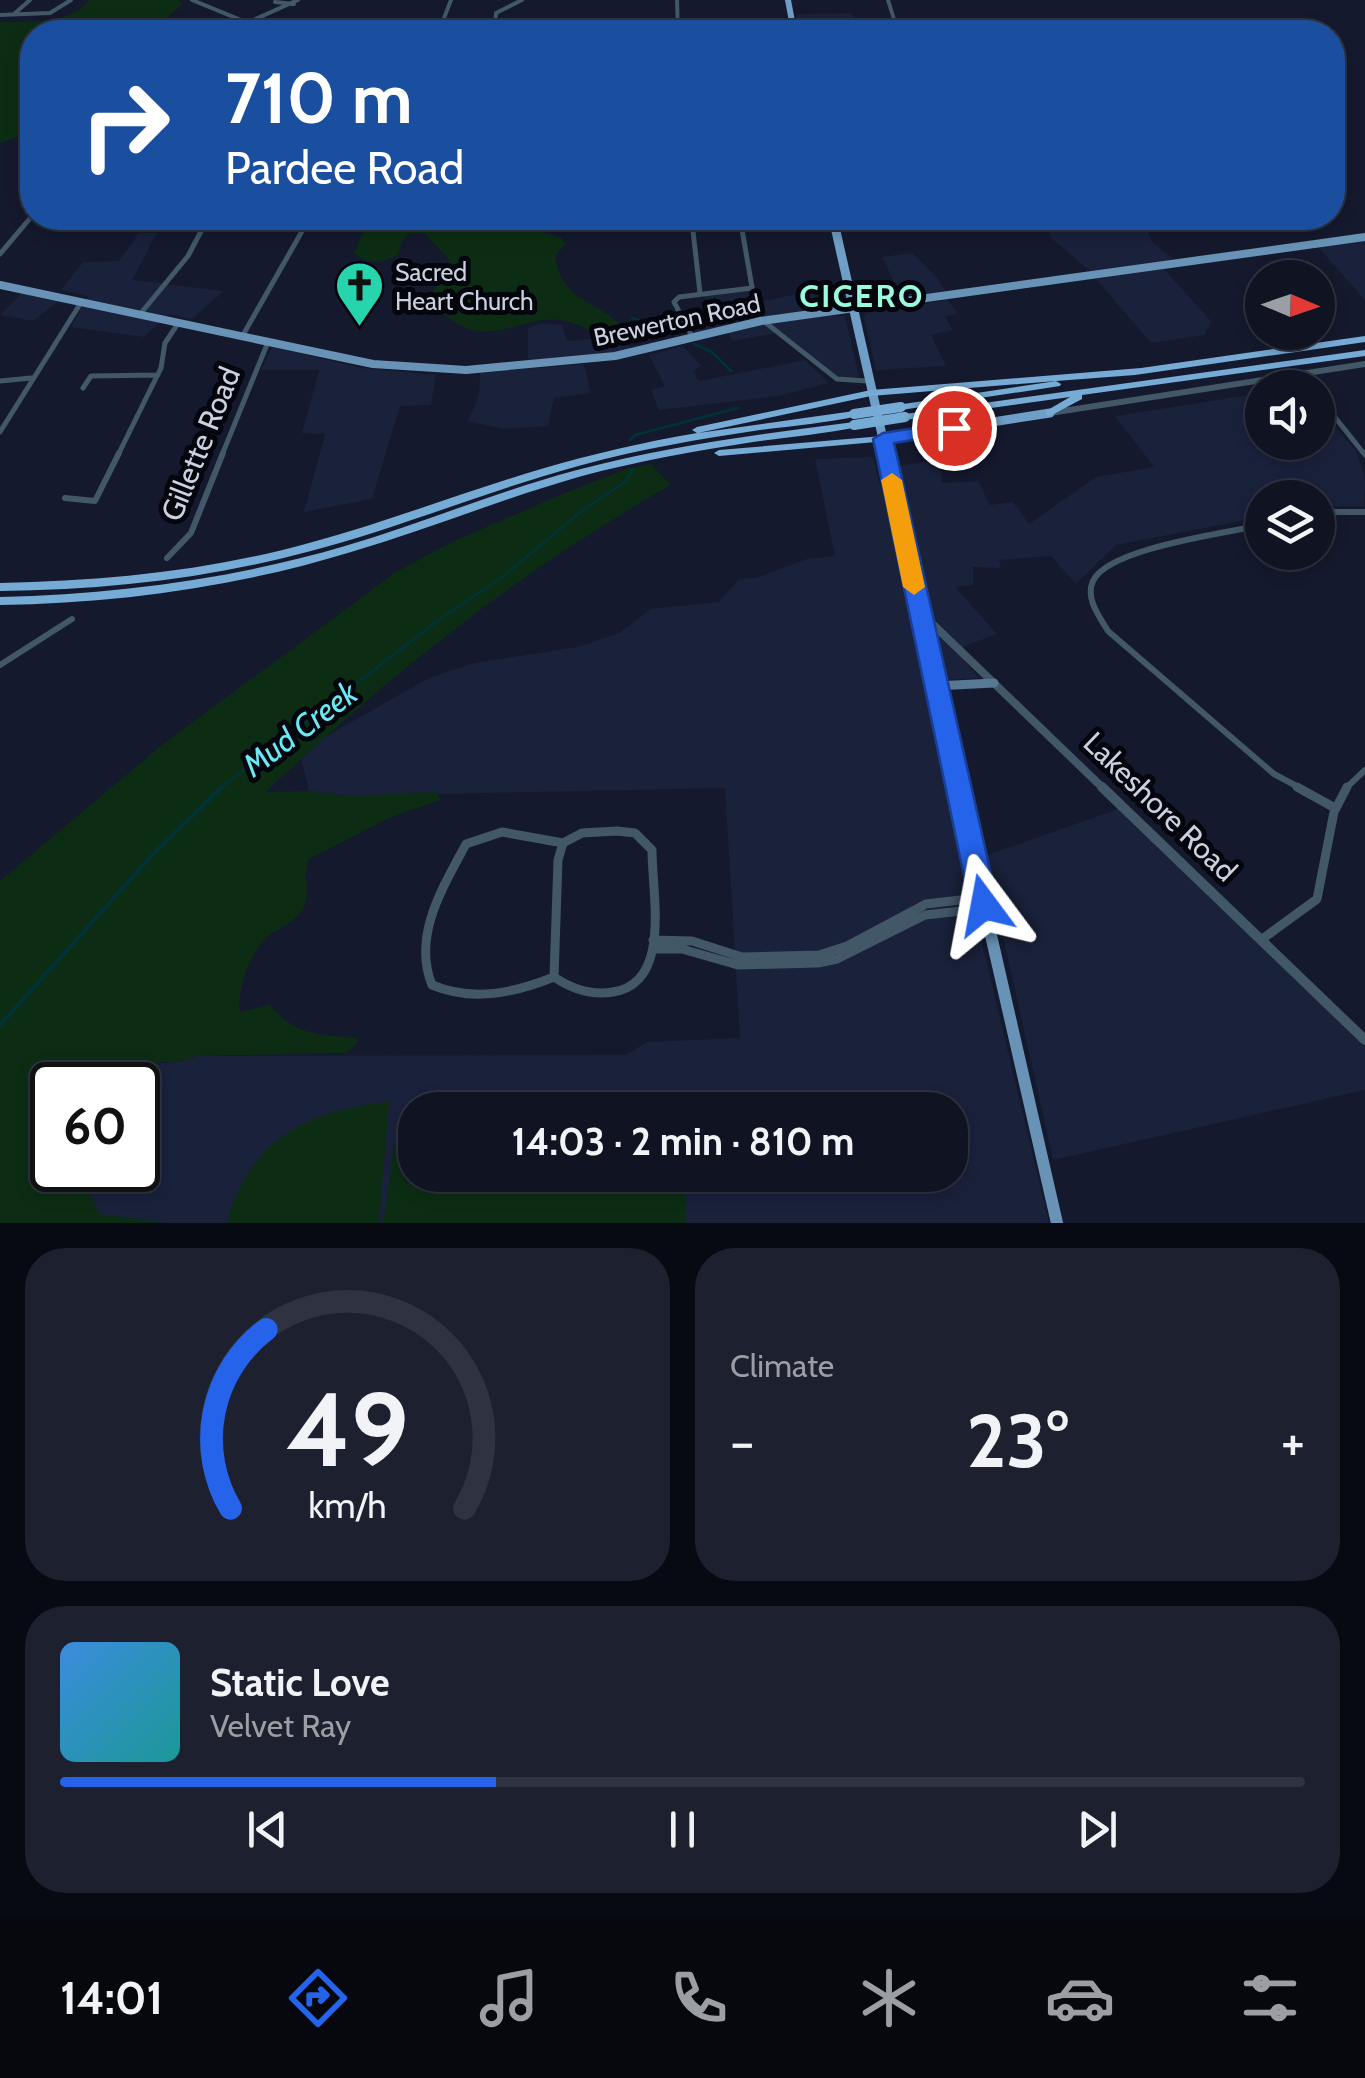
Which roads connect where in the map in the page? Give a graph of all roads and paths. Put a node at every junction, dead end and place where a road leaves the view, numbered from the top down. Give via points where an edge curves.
1 (30, 0) edge
2 (70, 0) edge
3 (192, 0) edge
4 (522, 0) edge
5 (275, 2) edge
6 (296, 2) edge
7 (0, 14) edge
8 (14, 14) junction
9 (270, 15) junction
10 (241, 20) edge
11 (256, 20) edge
12 (283, 20) dead end
13 (493, 20) edge
14 (20, 230) edge
15 (202, 230) edge
16 (304, 230) edge
17 (693, 230) edge
18 (742, 230) edge
19 (836, 230) edge
20 (1365, 237) edge
21 (0, 254) edge
22 (0, 285) edge
23 (752, 288) junction
24 (700, 293) junction
25 (82, 300) junction
26 (853, 308) junction
27 (141, 312) junction
28 (180, 321) junction
29 (761, 321) junction
30 (243, 335) junction
31 (694, 338) junction
32 (1365, 339) edge
33 (268, 341) junction
34 (1365, 353) edge
35 (1365, 364) edge
36 (1328, 370) edge
37 (1140, 371) junction
38 (158, 375) junction
39 (32, 378) junction
40 (0, 381) edge
41 (1245, 382) edge
42 (869, 387) junction
43 (84, 388) dead end
44 (1112, 388) junction
45 (1081, 404) junction
46 (1054, 411) junction
47 (902, 412) junction
48 (1335, 417) edge
49 (854, 419) junction
50 (0, 432) edge
51 (883, 438) junction
52 (638, 448) junction
53 (1365, 455) edge
54 (627, 462) junction
55 (65, 498) dead end
56 (1335, 512) edge
57 (1365, 512) edge
58 (1245, 529) edge
59 (167, 558) dead end
60 (0, 587) edge
61 (0, 601) edge
62 (919, 612) junction
63 (72, 619) dead end
64 (0, 665) edge
65 (994, 682) junction
66 (935, 686) junction
67 (1365, 770) edge
68 (1335, 808) junction
69 (564, 844) junction
70 (977, 905) junction
71 (1262, 940) junction
72 (653, 945) junction
73 (554, 976) junction
74 (1365, 1040) edge
75 (1057, 1223) edge

1 - 8 street
2 - 8 street via 53,12
3 - 10 street
4 - 13 street
5 - 6 street
6 - 9 street
7 - 8 street
9 - 11 street
9 - 12 street
14 - 21 street
15 - 27 street
16 - 30 street
17 - 24 street
18 - 23 street
19 - 26 highway
20 - 26 main road, Brewerton Road
22 - 25 main road, Brewerton Road
23 - 24 street
23 - 29 street
24 - 31 street via 674,302
25 - 27 main road, Brewerton Road
25 - 39 street
26 - 29 main road, Brewerton Road
26 - 42 highway
27 - 28 main road, Brewerton Road
28 - 30 main road, Brewerton Road
28 - 38 street via 165,343
29 - 31 main road, Brewerton Road
29 - 42 street via 836,379
30 - 33 main road, Brewerton Road
31 - 33 main road, Brewerton Road via 614,356 455,370 382,366
32 - 37 highway
33 - 59 street, Gillette Road via 191,533
34 - 44 highway
35 - 36 street
37 - 42 highway
37 - 47 highway
38 - 43 street via 91,376
38 - 55 street via 95,501
39 - 40 street
39 - 50 street
41 - 45 street
42 - 51 highway
42 - 52 highway
44 - 45 highway
44 - 47 highway
45 - 46 highway
45 - 46 street
46 - 51 highway
47 - 49 highway, bridge
48 - 53 street
49 - 52 highway
49 - 54 highway
51 - 54 highway
51 - 62 main road
52 - 60 highway via 262,559 133,580
54 - 61 highway via 245,576 116,595
56 - 57 street
58 - 68 street via 1116,558 1094,576 1089,598 1108,632 1274,774
62 - 65 street, Lakeshore Road
62 - 66 main road
63 - 64 street
65 - 66 main road
65 - 71 street, Lakeshore Road
66 - 70 main road
67 - 68 street via 1345,787
68 - 71 street via 1317,899
69 - 72 street via 582,833 617,831 650,843
69 - 73 street
69 - 73 street via 520,832 487,834 466,844 422,957 424,973 442,991 511,994
70 - 72 street via 925,915 818,963 738,965
70 - 75 main road
71 - 74 street, Lakeshore Road
72 - 73 street via 652,967 627,990 576,990

